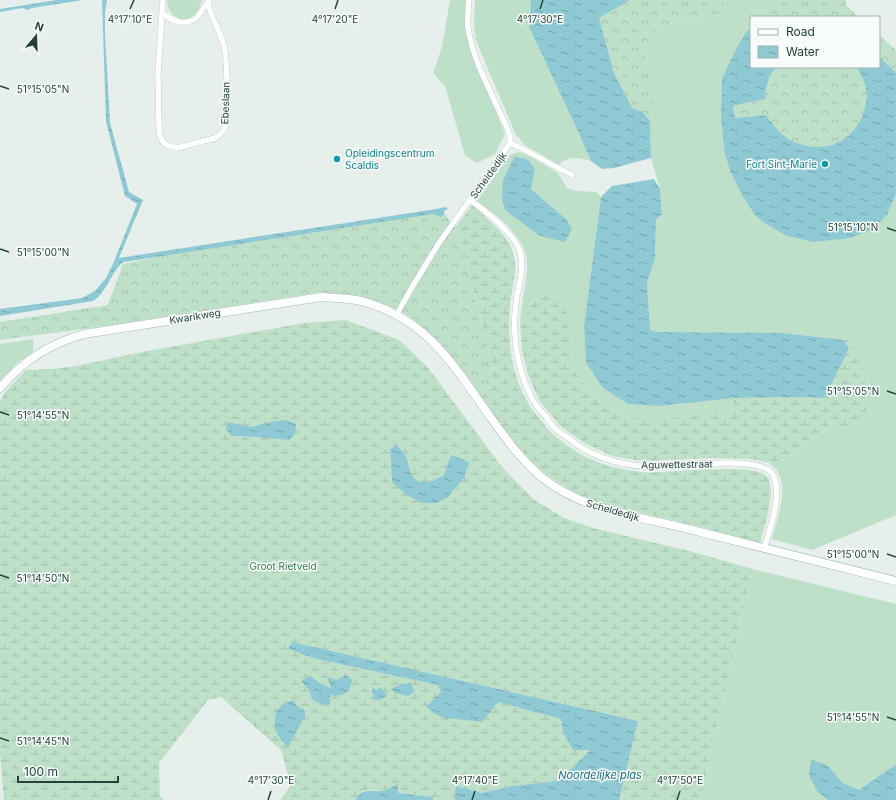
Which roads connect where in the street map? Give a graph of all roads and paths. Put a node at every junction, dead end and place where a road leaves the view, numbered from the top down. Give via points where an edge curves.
1 (162, 0) edge
2 (469, 0) edge
3 (208, 1) edge
4 (162, 13) junction
5 (510, 143) junction
6 (572, 175) dead end
7 (470, 200) junction
8 (400, 316) junction
9 (0, 388) edge
10 (764, 549) junction
11 (896, 581) edge

1 - 4 street, Ebeslaan
2 - 5 street, Scheldedijk via 468,27 471,42 507,128
3 - 4 street, Ebeslaan via 198,17 192,21 174,21
3 - 4 street, Ebeslaan via 225,52 226,126 215,138 178,148 163,142 159,128 158,73
5 - 6 street
5 - 7 street, Scheldedijk
7 - 8 street, Scheldedijk via 439,243 411,289
7 - 10 street, Aguwettestraat via 511,236 519,249 522,266 516,302 517,351 523,376 535,403 557,430 582,448 611,461 642,466 710,463 748,464 766,468 773,474 777,494
8 - 9 street, Kwarikweg via 370,303 321,297 84,334 35,356 21,366
8 - 10 street, Scheldedijk via 416,327 446,356 518,455 541,476 569,495 595,507
10 - 11 street, Scheldedijk

